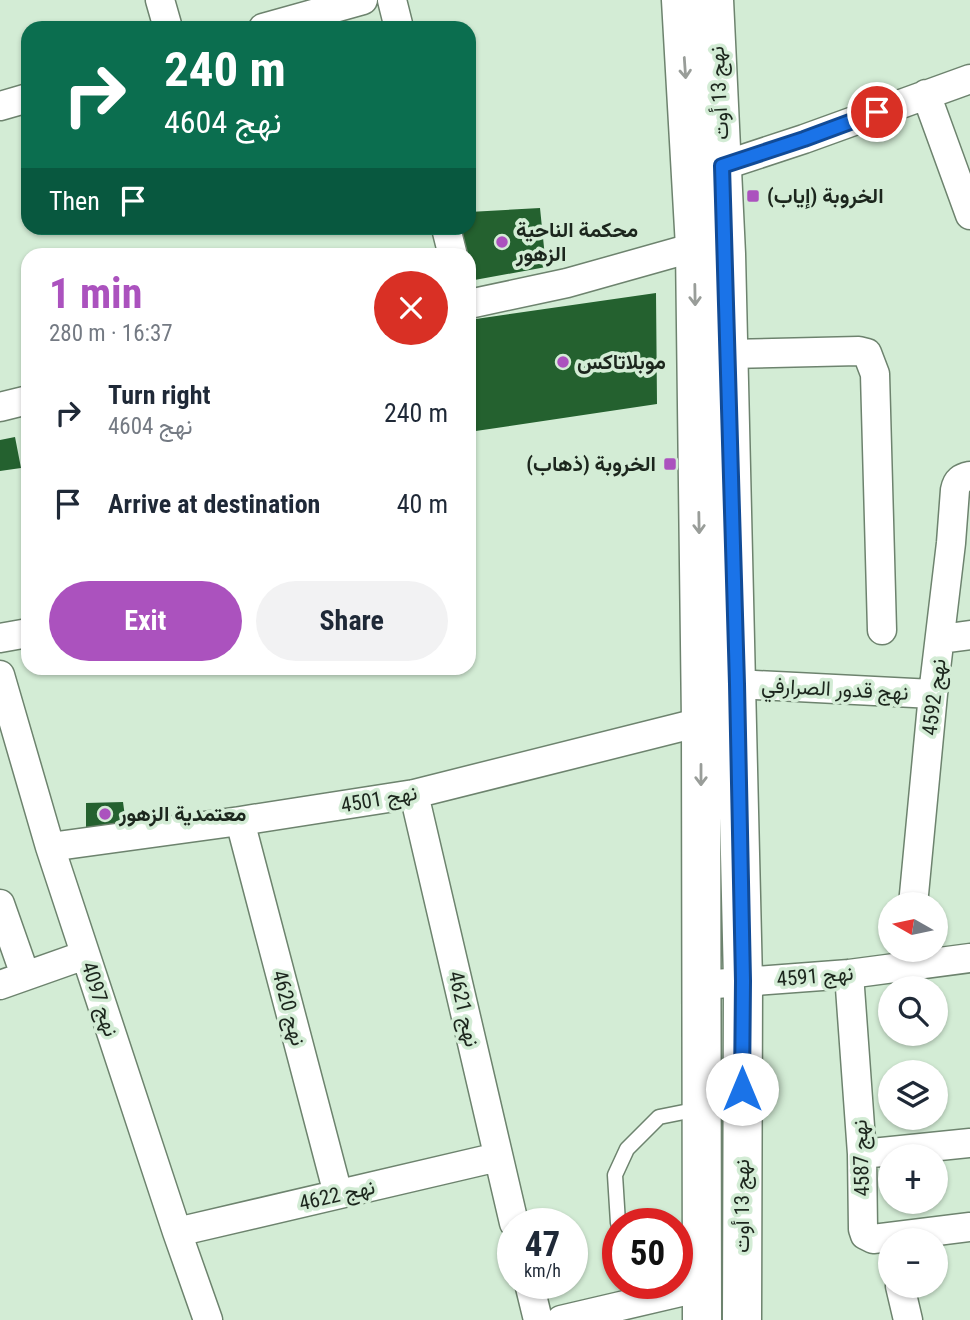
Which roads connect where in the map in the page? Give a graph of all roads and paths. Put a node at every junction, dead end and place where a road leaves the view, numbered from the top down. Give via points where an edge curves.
1 (160, 0) edge
2 (363, 0) edge
3 (392, 0) edge
4 (681, 0) edge
5 (714, 0) edge
6 (166, 21) edge
7 (289, 21) edge
8 (397, 21) edge
9 (970, 79) edge
10 (926, 94) junction
11 (21, 100) edge
12 (0, 106) edge
13 (722, 166) junction
14 (967, 200) edge
15 (695, 247) junction
16 (476, 302) edge
17 (728, 354) junction
18 (21, 402) edge
19 (0, 407) edge
20 (962, 483) edge
21 (960, 542) edge
22 (883, 630) dead end
23 (21, 634) edge
24 (970, 635) edge
25 (0, 638) edge
26 (941, 639) junction
27 (0, 675) edge
28 (737, 684) junction
29 (933, 694) junction
30 (701, 722) junction
31 (414, 794) junction
32 (240, 821) junction
33 (50, 848) junction
34 (914, 892) edge
35 (0, 904) edge
36 (85, 955) junction
37 (948, 958) edge
38 (970, 958) edge
39 (893, 962) edge
40 (849, 974) junction
41 (12, 980) edge
42 (743, 981) junction
43 (702, 985) junction
44 (702, 1108) junction
45 (970, 1143) edge
46 (862, 1154) junction
47 (498, 1157) junction
48 (338, 1194) junction
49 (510, 1208) edge
50 (617, 1208) edge
51 (970, 1227) edge
52 (948, 1231) edge
53 (177, 1232) junction
54 (878, 1240) edge
55 (903, 1298) edge
56 (533, 1299) edge
57 (623, 1299) edge
58 (702, 1303) edge
59 (208, 1320) edge
60 (538, 1320) edge
61 (561, 1320) edge
62 (742, 1320) edge
63 (908, 1320) edge

1 - 6 street
2 - 7 street
3 - 8 street
4 -> 15 main road, نهج 13 أوت
5 - 13 main road, نهج 13 أوت
9 - 10 street
10 - 13 street
10 - 14 street
11 - 12 street
13 - 17 main road, نهج 13 أوت
15 - 16 street
15 -> 30 main road, نهج 13 أوت
17 - 22 street via 867,353 875,374
17 - 28 main road, نهج 13 أوت
18 - 19 street
20 - 21 street, نهج 4592
21 - 26 street, نهج 4592
23 - 25 street
24 - 26 street
26 - 29 street, نهج 4592
27 - 33 street, نهج 4097
28 - 29 street, نهج قدور الصرارفي
28 - 42 main road, نهج 13 أوت
29 - 34 street, نهج 4592
30 - 31 street, نهج 4501
30 -> 43 main road, نهج 13 أوت
31 - 32 street, نهج 4501
31 - 47 street, نهج 4621
32 - 33 street, نهج 4501
32 - 48 street, نهج 4620
33 - 36 street, نهج 4097
35 - 41 street
36 - 41 street
36 - 53 street, نهج 4097
37 - 38 street, نهج 4591
39 - 40 street, نهج 4591
40 - 42 street, نهج 4591
40 - 46 street, نهج 4587
42 - 43 street, نهج 4591
42 - 62 main road, نهج 13 أوت
43 - 44 main road, نهج 13 أوت
44 - 50 lane via 659,1116 626,1149 615,1175
44 - 58 main road, نهج 13 أوت
45 - 46 street
46 - 54 street, نهج 4587 via 863,1229 869,1238
47 - 48 street, نهج 4622
47 - 49 street, نهج 4621
48 - 53 street, نهج 4622
51 - 52 street, نهج 4587
53 - 59 street, نهج 4097
55 - 63 street
56 - 60 street
57 - 61 street

